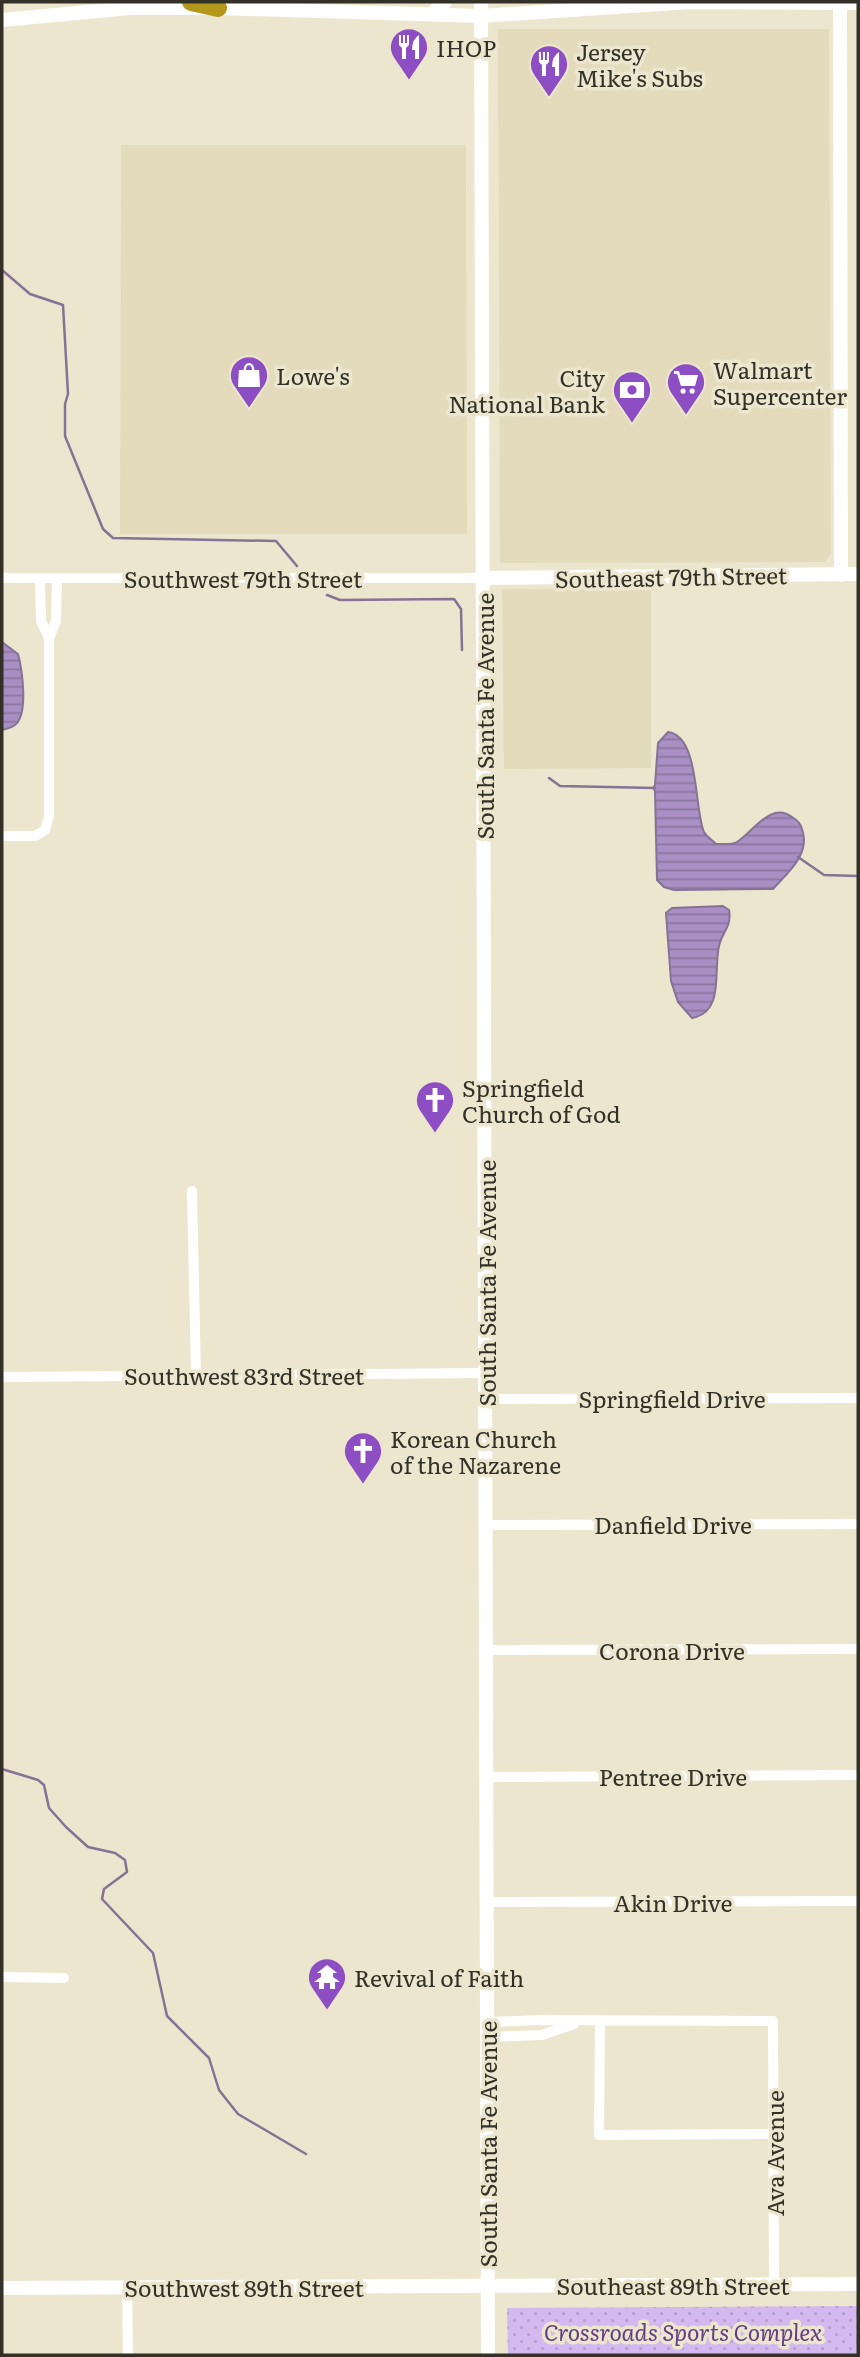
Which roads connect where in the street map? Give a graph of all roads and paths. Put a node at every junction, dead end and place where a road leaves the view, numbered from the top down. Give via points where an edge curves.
1 (191, 2) edge
2 (445, 2) edge
3 (522, 2) edge
4 (840, 3) edge
5 (858, 3) edge
6 (218, 8) junction
7 (481, 9) edge
8 (540, 12) junction
9 (432, 14) junction
10 (2, 20) edge
11 (841, 575) junction
12 (858, 575) edge
13 (2, 578) edge
14 (40, 578) junction
15 (57, 578) junction
16 (484, 578) junction
17 (50, 638) junction
18 (2, 836) edge
19 (192, 1191) dead end
20 (486, 1373) junction
21 (196, 1376) junction
22 (2, 1377) edge
23 (858, 1398) edge
24 (486, 1399) junction
25 (858, 1524) edge
26 (487, 1525) junction
27 (858, 1649) edge
28 (487, 1650) junction
29 (858, 1775) edge
30 (487, 1777) junction
31 (487, 1902) junction
32 (858, 1902) edge
33 (2, 1977) edge
34 (64, 1978) dead end
35 (581, 2021) junction
36 (600, 2021) junction
37 (487, 2030) junction
38 (774, 2134) junction
39 (774, 2284) junction
40 (858, 2284) edge
41 (487, 2286) junction
42 (127, 2287) junction
43 (2, 2288) edge
44 (128, 2355) edge
45 (488, 2355) edge

1 - 6 highway
2 - 9 main road
3 - 8 main road
4 - 5 main road
4 - 8 main road via 691,2
4 - 11 main road
6 - 9 main road
6 - 10 main road via 130,8
7 - 8 main road
7 - 9 main road
7 - 16 main road, South Santa Fe Avenue
11 - 12 main road, Southeast 79th Street
11 - 16 main road, Southeast 79th Street
13 - 14 street, Southwest 79th Street
14 - 15 street, Southwest 79th Street
14 - 17 street via 41,621
15 - 16 street, Southwest 79th Street
15 - 17 street via 56,621
16 - 20 main road, South Santa Fe Avenue
17 - 18 street via 49,816 44,830 35,836
19 - 21 street
20 - 21 street, Southwest 83rd Street
20 - 24 main road, South Santa Fe Avenue
21 - 22 street, Southwest 83rd Street
23 - 24 street, Springfield Drive
24 - 26 main road, South Santa Fe Avenue
25 - 26 street, Danfield Drive
26 - 28 main road, South Santa Fe Avenue
27 - 28 street, Corona Drive
28 - 30 main road, South Santa Fe Avenue
29 - 30 street, Pentree Drive
30 - 31 main road, South Santa Fe Avenue
31 - 32 street, Akin Drive
31 - 37 main road, South Santa Fe Avenue
33 - 34 street
35 - 36 street
35 - 37 street via 542,2020
35 - 37 street via 542,2035
36 - 38 street, Ava Avenue via 773,2021
36 - 38 street via 599,2135
37 - 41 main road, South Santa Fe Avenue
38 - 39 street, Ava Avenue
39 - 40 main road, Southeast 89th Street
39 - 41 main road, Southeast 89th Street
41 - 42 main road, Southwest 89th Street
41 - 45 main road, South Santa Fe Avenue
42 - 43 main road, Southwest 89th Street
42 - 44 street

